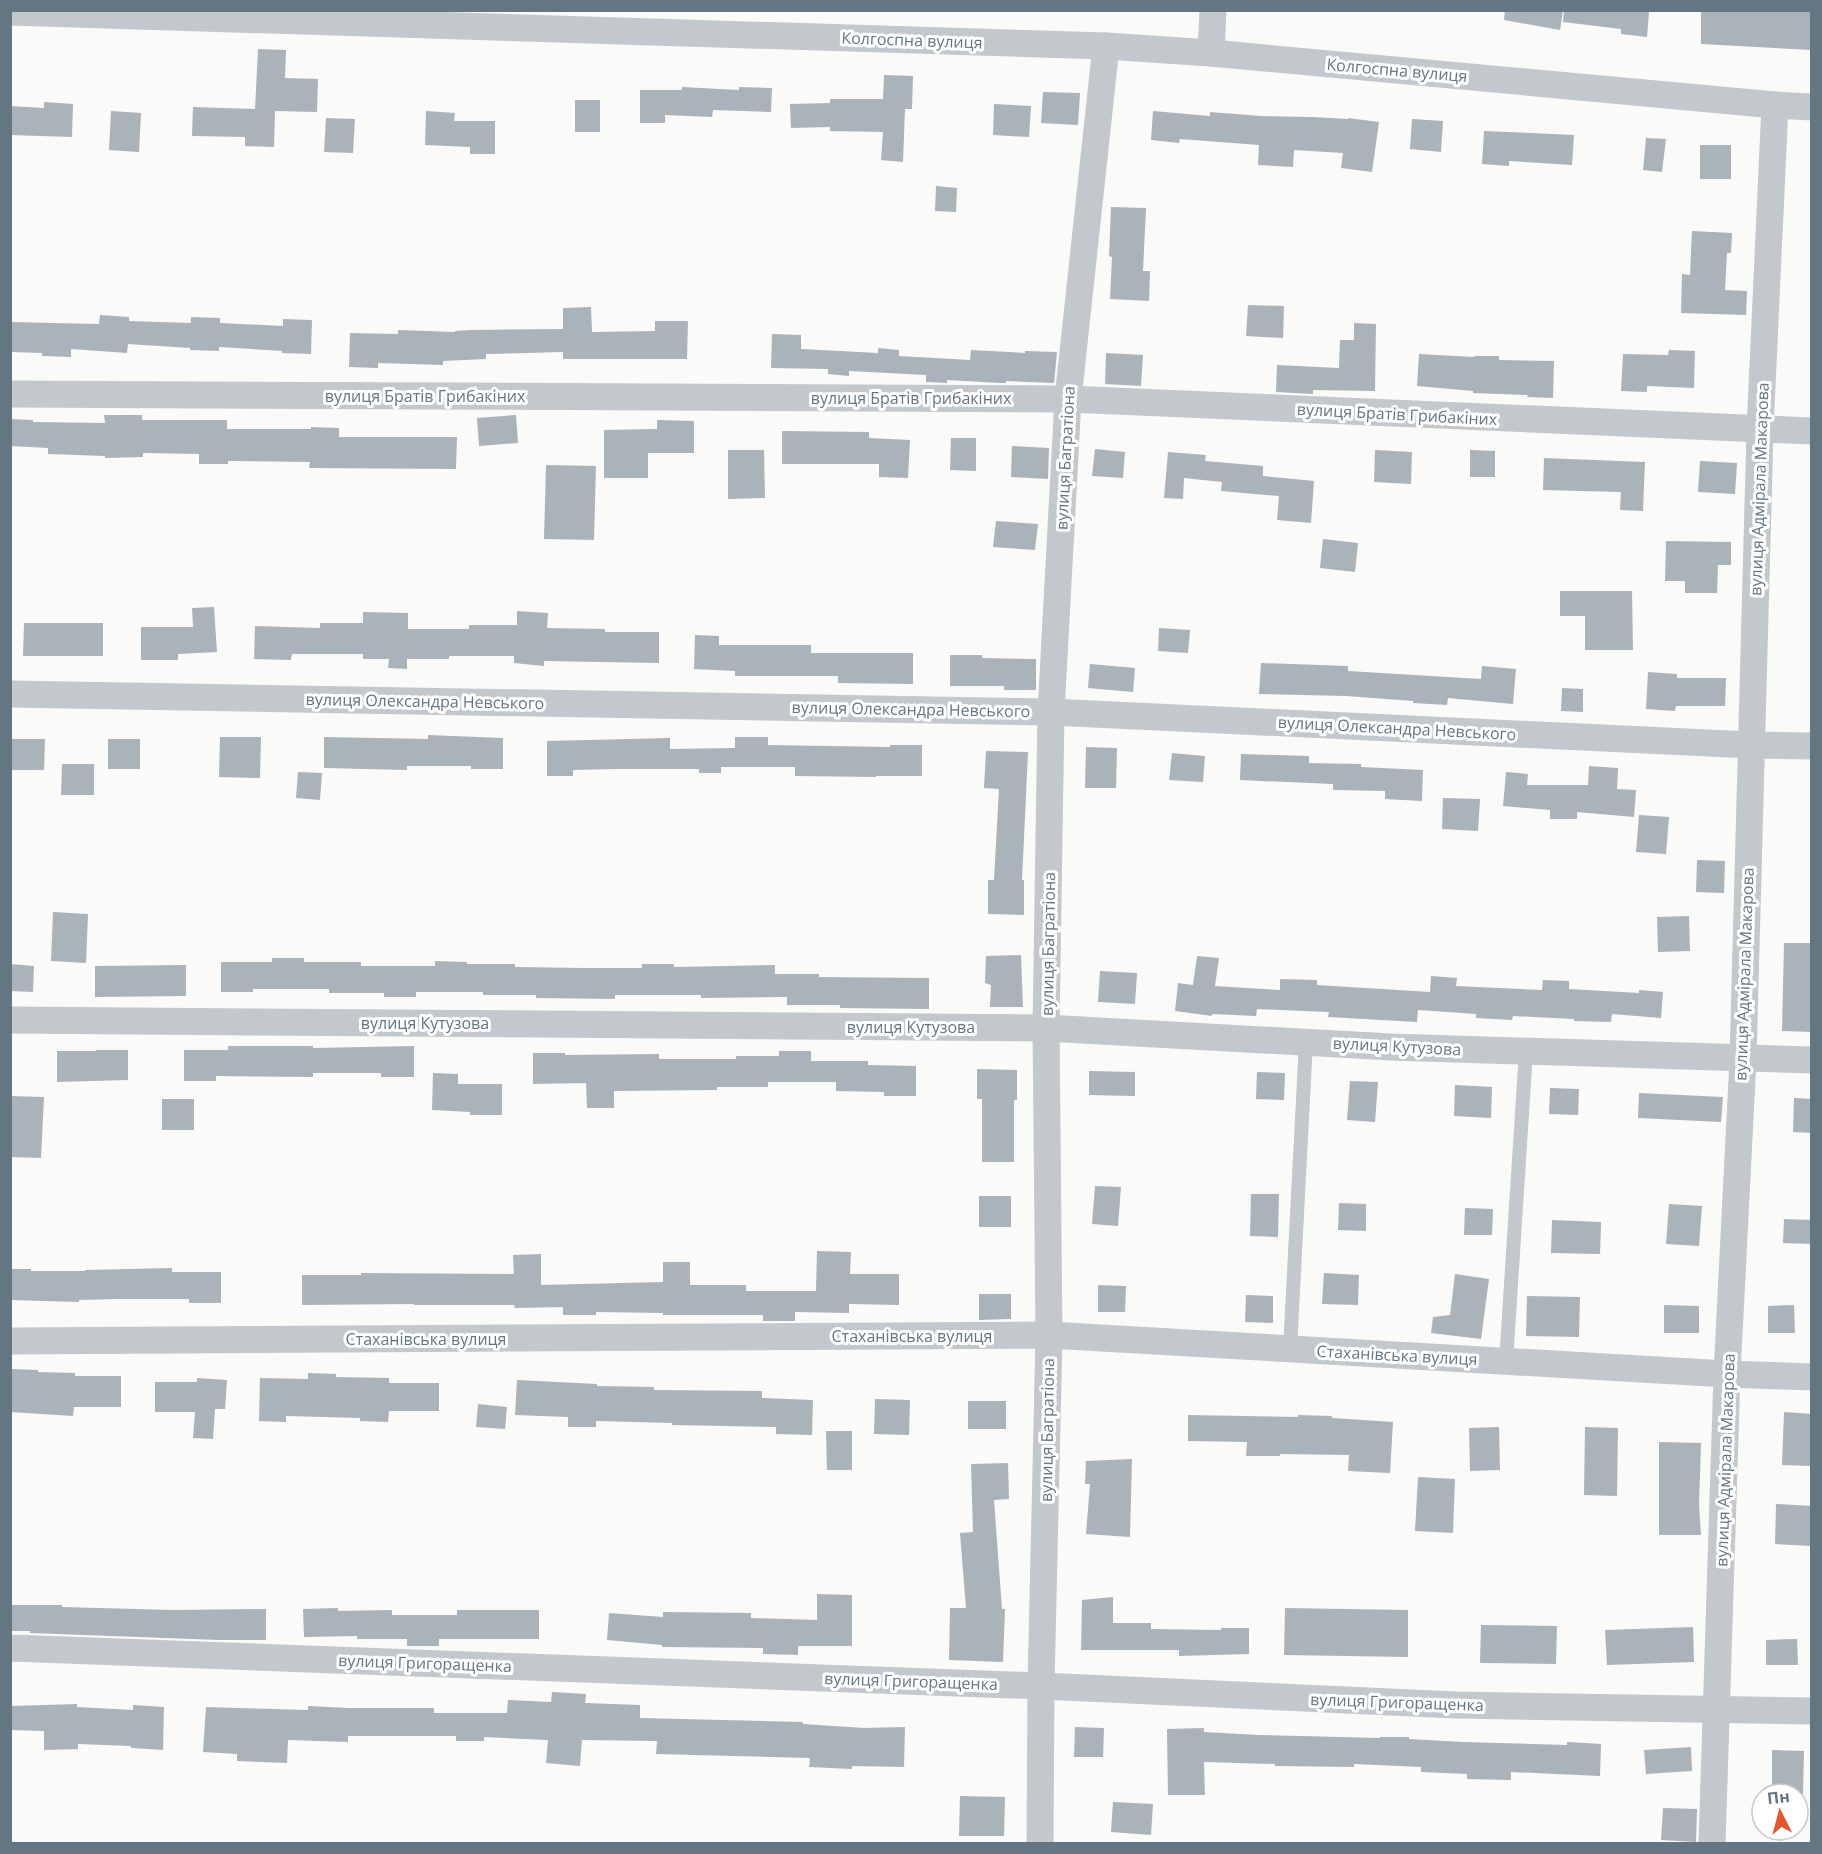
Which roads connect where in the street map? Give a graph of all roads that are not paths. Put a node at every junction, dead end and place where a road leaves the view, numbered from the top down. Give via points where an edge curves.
1 (1213, 10) edge
2 (10, 12) edge
3 (1106, 46) junction
4 (1210, 53) junction
5 (1775, 105) junction
6 (1812, 106) edge
7 (10, 394) edge
8 (1068, 399) junction
9 (1760, 430) junction
10 (1812, 431) edge
11 (10, 694) edge
12 (1052, 712) junction
13 (1751, 745) junction
14 (1812, 746) edge
15 (10, 1020) edge
16 (1046, 1028) junction
17 (1306, 1042) junction
18 (1526, 1051) junction
19 (1743, 1059) junction
20 (1812, 1060) edge
21 (1049, 1335) junction
22 (10, 1341) edge
23 (1290, 1349) junction
24 (1506, 1362) junction
25 (1727, 1374) junction
26 (1812, 1377) edge
27 (10, 1648) edge
28 (1041, 1686) junction
29 (1717, 1709) junction
30 (1812, 1711) edge
31 (1040, 1844) edge
32 (1712, 1844) edge

1 - 4 street
2 - 3 street, Колгоспна вулиця
3 - 4 street, Колгоспна вулиця
3 - 8 street, вулиця Багратіона
4 - 5 street, Колгоспна вулиця
5 - 6 street, Колгоспна вулиця
5 - 9 street, вулиця Адмірала Макарова
7 - 8 street, вулиця Братів Грибакіних
8 - 9 street, вулиця Братів Грибакіних
8 - 12 street, вулиця Багратіона
9 - 10 street, вулиця Братів Грибакіних
9 - 13 street, вулиця Адмірала Макарова
11 - 12 street, вулиця Олександра Невського
12 - 13 street, вулиця Олександра Невського
12 - 16 street, вулиця Багратіона
13 - 14 street, вулиця Олександра Невського
13 - 19 street, вулиця Адмірала Макарова
15 - 16 street, вулиця Кутузова
16 - 17 street, вулиця Кутузова
16 - 21 street, вулиця Багратіона
17 - 18 street, вулиця Кутузова
17 - 23 lane
18 - 19 street, вулиця Кутузова
18 - 24 lane
19 - 20 street, вулиця Кутузова
19 - 25 street, вулиця Адмірала Макарова
21 - 22 street, Стаханівська вулиця
21 - 23 street, Стаханівська вулиця
21 - 28 street, вулиця Багратіона
23 - 24 street, Стаханівська вулиця
24 - 25 street, Стаханівська вулиця
25 - 26 street, Стаханівська вулиця
25 - 29 street, вулиця Адмірала Макарова
27 - 28 street, вулиця Григоращенка
28 - 29 street, вулиця Григоращенка via 1456,1705
28 - 31 street, вулиця Багратіона
29 - 30 street, вулиця Григоращенка
29 - 32 street, вулиця Адмірала Макарова

